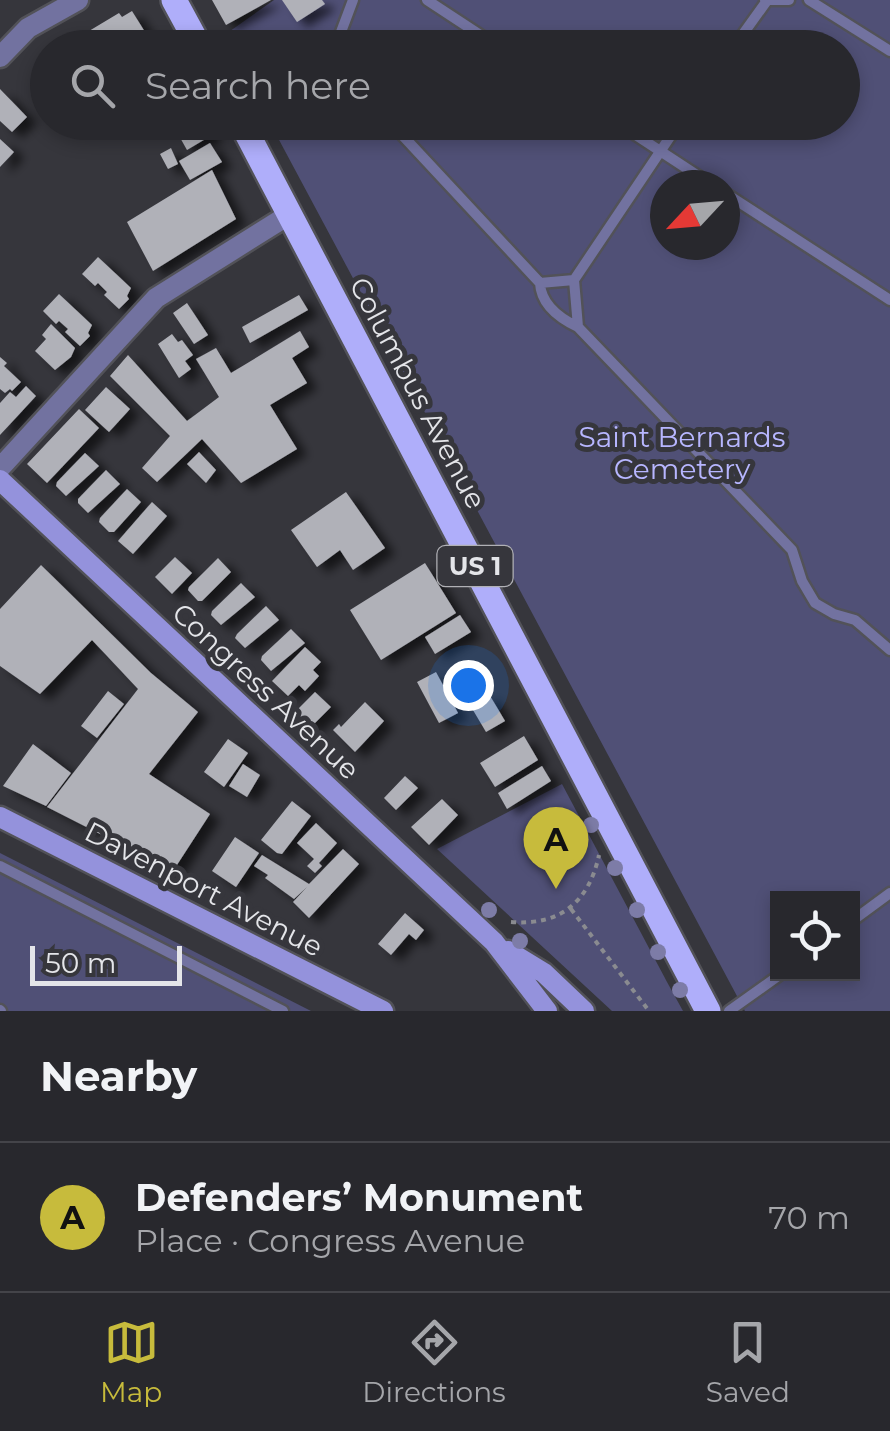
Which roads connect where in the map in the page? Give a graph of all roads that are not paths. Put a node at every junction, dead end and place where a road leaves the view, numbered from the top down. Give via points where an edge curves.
1 (78, 0) edge
2 (174, 0) edge
3 (352, 0) edge
4 (427, 0) edge
5 (789, 0) edge
6 (809, 0) edge
7 (765, 1) edge
8 (190, 30) edge
9 (341, 30) edge
10 (473, 30) edge
11 (745, 30) edge
12 (856, 30) edge
13 (860, 33) edge
14 (890, 52) edge
15 (0, 57) edge
16 (250, 140) edge
17 (407, 140) edge
18 (643, 140) edge
19 (668, 140) edge
20 (660, 151) junction
21 (689, 170) edge
22 (740, 203) edge
23 (290, 214) junction
24 (574, 280) junction
25 (540, 283) junction
26 (890, 300) edge
27 (578, 328) junction
28 (0, 468) edge
29 (0, 480) edge
30 (890, 650) edge
31 (0, 816) edge
32 (0, 866) edge
33 (890, 894) edge
34 (860, 915) edge
35 (494, 942) junction
36 (771, 981) edge
37 (283, 1011) edge
38 (383, 1011) edge
39 (547, 1011) edge
40 (584, 1011) edge
41 (708, 1011) edge
42 (730, 1011) edge

1 - 15 street via 28,28
2 - 8 main road
3 - 9 lane
4 - 10 lane
5 - 7 lane
6 - 12 lane
7 - 11 lane
13 - 14 lane
16 - 23 main road, Columbus Avenue / US 1
17 - 25 lane
18 - 20 lane
19 - 20 lane
20 - 21 lane
20 - 24 lane
22 - 26 lane
23 - 28 street via 156,298
23 - 41 main road, Columbus Avenue / US 1
24 - 25 lane
24 - 27 lane
25 - 27 lane via 542,300
27 - 30 lane via 792,550 815,603 854,620
29 - 35 main road, Congress Avenue
31 - 38 main road, Davenport Avenue
32 - 37 lane
33 - 34 lane
35 - 39 main road, Congress Avenue
35 - 40 main road, Congress Avenue via 544,973
36 - 42 lane

